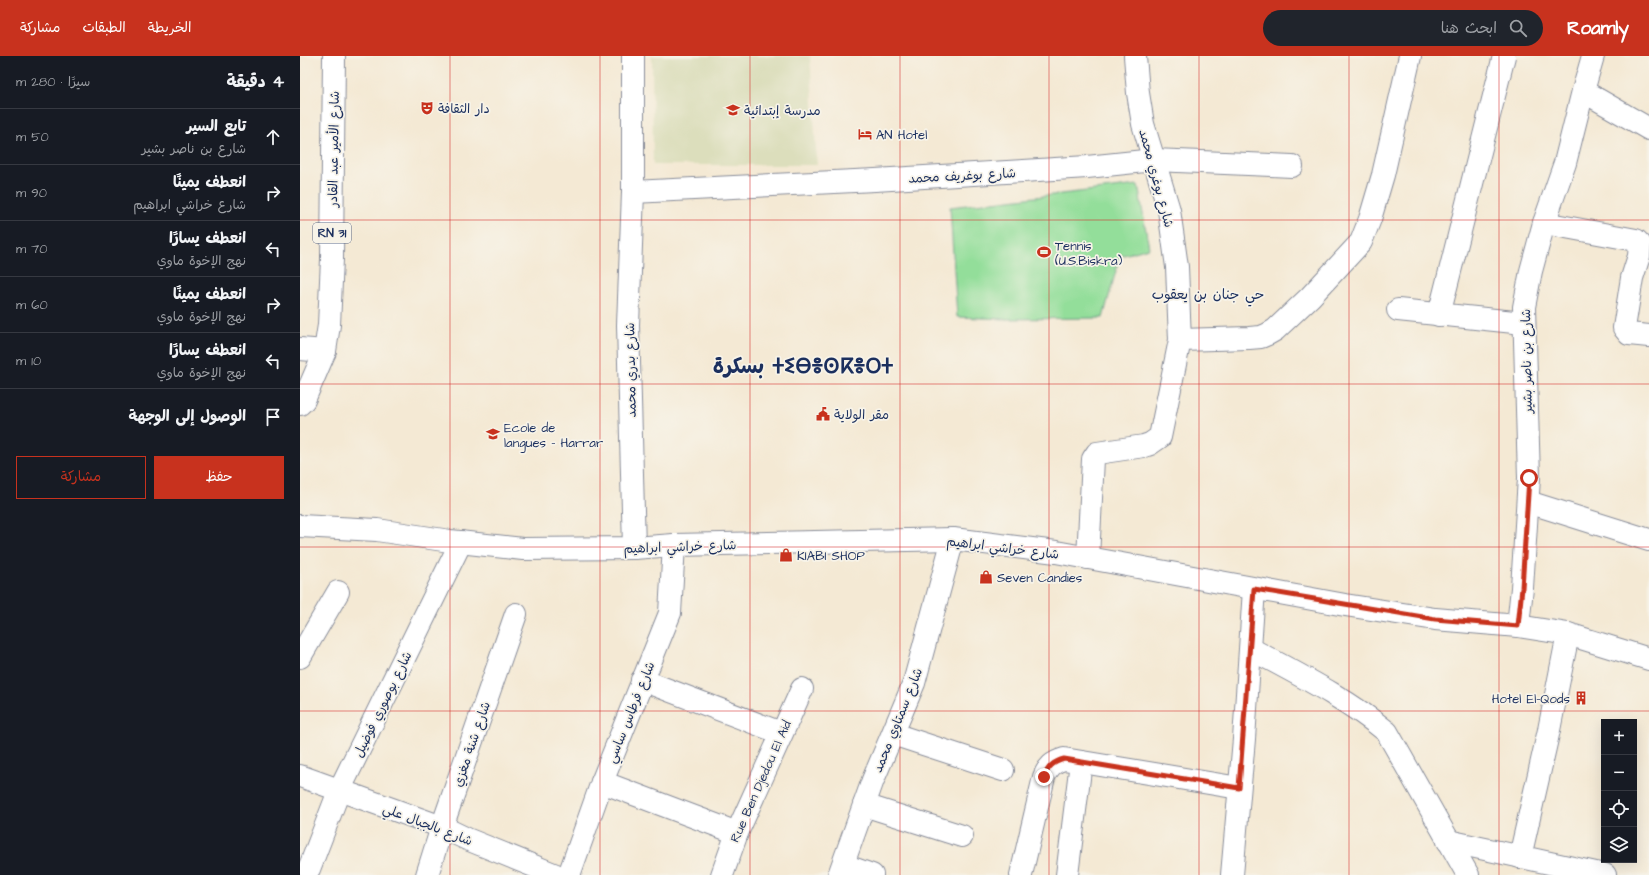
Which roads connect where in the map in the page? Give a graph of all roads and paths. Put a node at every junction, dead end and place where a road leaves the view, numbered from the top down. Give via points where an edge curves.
1 (334, 56) edge
2 (633, 56) edge
3 (1135, 56) edge
4 (1410, 56) edge
5 (1504, 56) edge
6 (1593, 56) edge
7 (1582, 91) junction
8 (1649, 129) edge
9 (1154, 160) junction
10 (1292, 166) dead end
11 (633, 192) junction
12 (1544, 223) junction
13 (1398, 310) dead end
14 (1439, 315) junction
15 (1524, 323) junction
16 (1649, 336) edge
17 (1180, 340) junction
18 (300, 349) edge
19 (325, 351) junction
20 (300, 404) edge
21 (1528, 502) junction
22 (300, 526) edge
23 (953, 539) junction
24 (1649, 540) edge
25 (461, 542) junction
26 (674, 545) junction
27 (634, 548) junction
28 (1088, 558) junction
29 (1254, 589) junction
30 (338, 592) dead end
31 (516, 614) dead end
32 (1518, 626) junction
33 (1568, 634) junction
34 (1251, 648) junction
35 (300, 657) edge
36 (1649, 659) edge
37 (642, 680) junction
38 (802, 688) dead end
39 (781, 733) junction
40 (893, 734) junction
41 (1081, 762) junction
42 (1004, 770) dead end
43 (300, 776) edge
44 (602, 782) junction
45 (1239, 788) junction
46 (339, 791) junction
47 (864, 805) junction
48 (442, 827) junction
49 (737, 833) junction
50 (962, 836) dead end
51 (1448, 841) junction
52 (1520, 857) junction
53 (312, 870) edge
54 (842, 870) edge
55 (427, 875) edge
56 (556, 875) edge
57 (569, 875) edge
58 (722, 875) edge
59 (872, 875) edge
60 (1021, 875) edge
61 (1067, 875) edge
62 (1232, 875) edge
63 (1468, 875) edge
64 (1605, 875) edge

1 - 19 street, شارع الأمير عبد القادر / RN 31 via 332,259 329,325
2 - 11 street, شارع بدري محمد
3 - 9 street, شارع بوغري محمد via 1143,124
4 - 17 street via 1382,175 1361,242 1310,297 1268,334 1249,338
5 - 14 street
6 - 7 street, شارع بن ناصر بشير
7 - 8 street
7 - 12 street, شارع بن ناصر بشير via 1565,163
9 - 10 street, شارع بوغريف محمد
9 - 11 street, شارع بوغريف محمد via 1087,167 882,180
9 - 17 street, شارع بوغري محمد via 1169,210 1177,266
11 - 27 street, شارع بدري محمد via 628,324
12 - 15 street, شارع بن ناصر بشير via 1531,271 1524,307
12 - 16 street via 1636,240 1640,244 1624,328 1628,334
13 - 14 street
14 - 15 street
15 - 21 street, شارع بن ناصر بشير
17 - 28 street, شارع بوغري محمد via 1160,437 1144,446 1097,453 1093,459
18 - 19 street
19 - 20 street, شارع الأمير عبد القادر / RN 31
21 - 24 street
21 - 32 street, شارع بن ناصر بشير
22 - 25 street, شارع خراشي ابراهيم via 377,530
23 - 26 street, شارع خراشي ابراهيم
23 - 28 street, شارع خراشي ابراهيم
23 - 40 street, شارع سمتاوي محمد via 914,683
25 - 27 street, شارع خراشي ابراهيم via 524,549
25 - 46 street, شارع بوصوري فوضيل
26 - 27 street, شارع خراشي ابراهيم
26 - 37 street, شارع فرطاس ساسي via 670,613
28 - 29 street, شارع خراشي ابراهيم
29 - 32 street, شارع خراشي ابراهيم via 1435,619
29 - 34 street
30 - 35 street
31 - 48 street, شارع شنة مغزي
32 - 33 street, شارع خراشي ابراهيم
33 - 36 street, شارع خراشي ابراهيم
33 - 52 street
34 - 45 street
34 - 51 street via 1334,695 1387,732
37 - 39 street
37 - 44 street, شارع فرطاس ساسي
38 - 39 street, Rue Ben Djedou El Aid
39 - 49 street, Rue Ben Djedou El Aid
40 - 42 street
40 - 47 street, شارع سمتاوي محمد
41 - 45 street
41 - 60 street via 1064,759 1047,769
41 - 61 street
43 - 46 street, شارع بالجبال علي
44 - 49 street
44 - 57 street, شارع فرطاس ساسي
45 - 62 street
46 - 48 street, شارع بالجبال علي
46 - 53 street, شارع بوصوري فوضيل
47 - 50 street
47 - 54 street, شارع سمتاوي محمد
48 - 55 street, شارع شنة مغزي
48 - 56 street, شارع بالجبال علي via 467,840
49 - 58 street, Rue Ben Djedou El Aid
51 - 52 street
51 - 63 street
52 - 64 street
54 - 59 street

